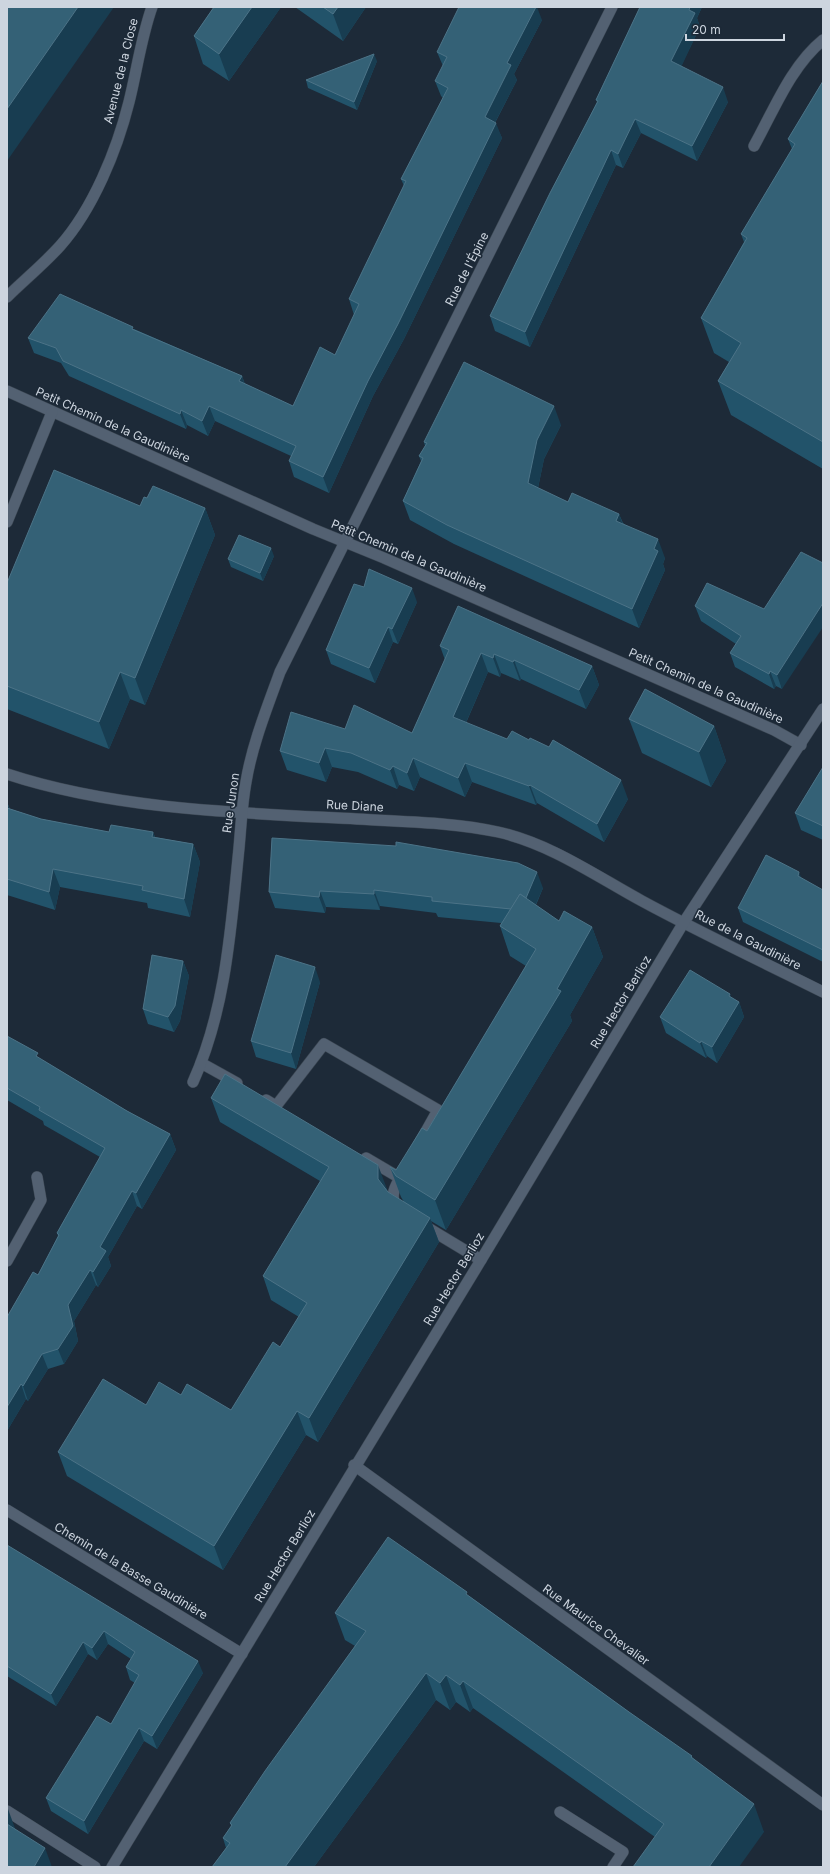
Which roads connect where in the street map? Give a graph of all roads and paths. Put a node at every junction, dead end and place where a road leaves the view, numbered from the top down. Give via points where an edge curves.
1 (152, 7) edge
2 (612, 7) edge
3 (823, 40) edge
4 (754, 146) dead end
5 (7, 297) edge
6 (7, 391) edge
7 (52, 412) junction
8 (7, 522) edge
9 (344, 542) junction
10 (823, 709) edge
11 (801, 745) junction
12 (7, 774) edge
13 (242, 812) junction
14 (684, 922) junction
15 (823, 992) edge
16 (201, 1063) junction
17 (193, 1082) dead end
18 (244, 1088) edge
19 (257, 1095) edge
20 (415, 1151) edge
21 (359, 1154) edge
22 (407, 1164) edge
23 (38, 1177) dead end
24 (400, 1178) junction
25 (481, 1260) junction
26 (7, 1261) edge
27 (354, 1465) junction
28 (7, 1510) edge
29 (242, 1654) junction
30 (823, 1805) edge
31 (7, 1811) edge
32 (560, 1812) dead end
33 (95, 1867) edge
34 (112, 1867) edge
35 (613, 1867) edge

1 - 5 street, Avenue de la Close via 146,23 129,103 98,187 80,219 60,246
2 - 9 street, Rue de l'Épine
3 - 4 street via 812,49 796,70
6 - 7 street, Petit Chemin de la Gaudinière
7 - 8 street
7 - 9 street, Petit Chemin de la Gaudinière
9 - 11 street, Petit Chemin de la Gaudinière via 774,730
9 - 13 street, Rue Junon via 280,672 246,781
10 - 11 street, Rue Hector Berlioz
11 - 14 street, Rue Hector Berlioz
12 - 13 street, Rue Diane via 110,799
13 - 14 street, Rue Diane via 458,826 499,833 552,851
13 - 16 street, Rue Junon via 226,959 218,1004
14 - 15 street, Rue de la Gaudinière
14 - 25 street, Rue Hector Berlioz
16 - 17 street, Rue Junon
16 - 18 street
19 - 20 street via 280,1108 324,1044 438,1110
21 - 24 street
22 - 24 street
23 - 26 street via 41,1200
24 - 25 street via 394,1186 396,1207
25 - 27 street, Rue Hector Berlioz
27 - 29 street, Rue Hector Berlioz
27 - 30 street, Rue Maurice Chevalier
28 - 29 street, Chemin de la Basse Gaudinière
29 - 34 street, Rue Hector Berlioz
31 - 33 street
32 - 35 street via 623,1852

